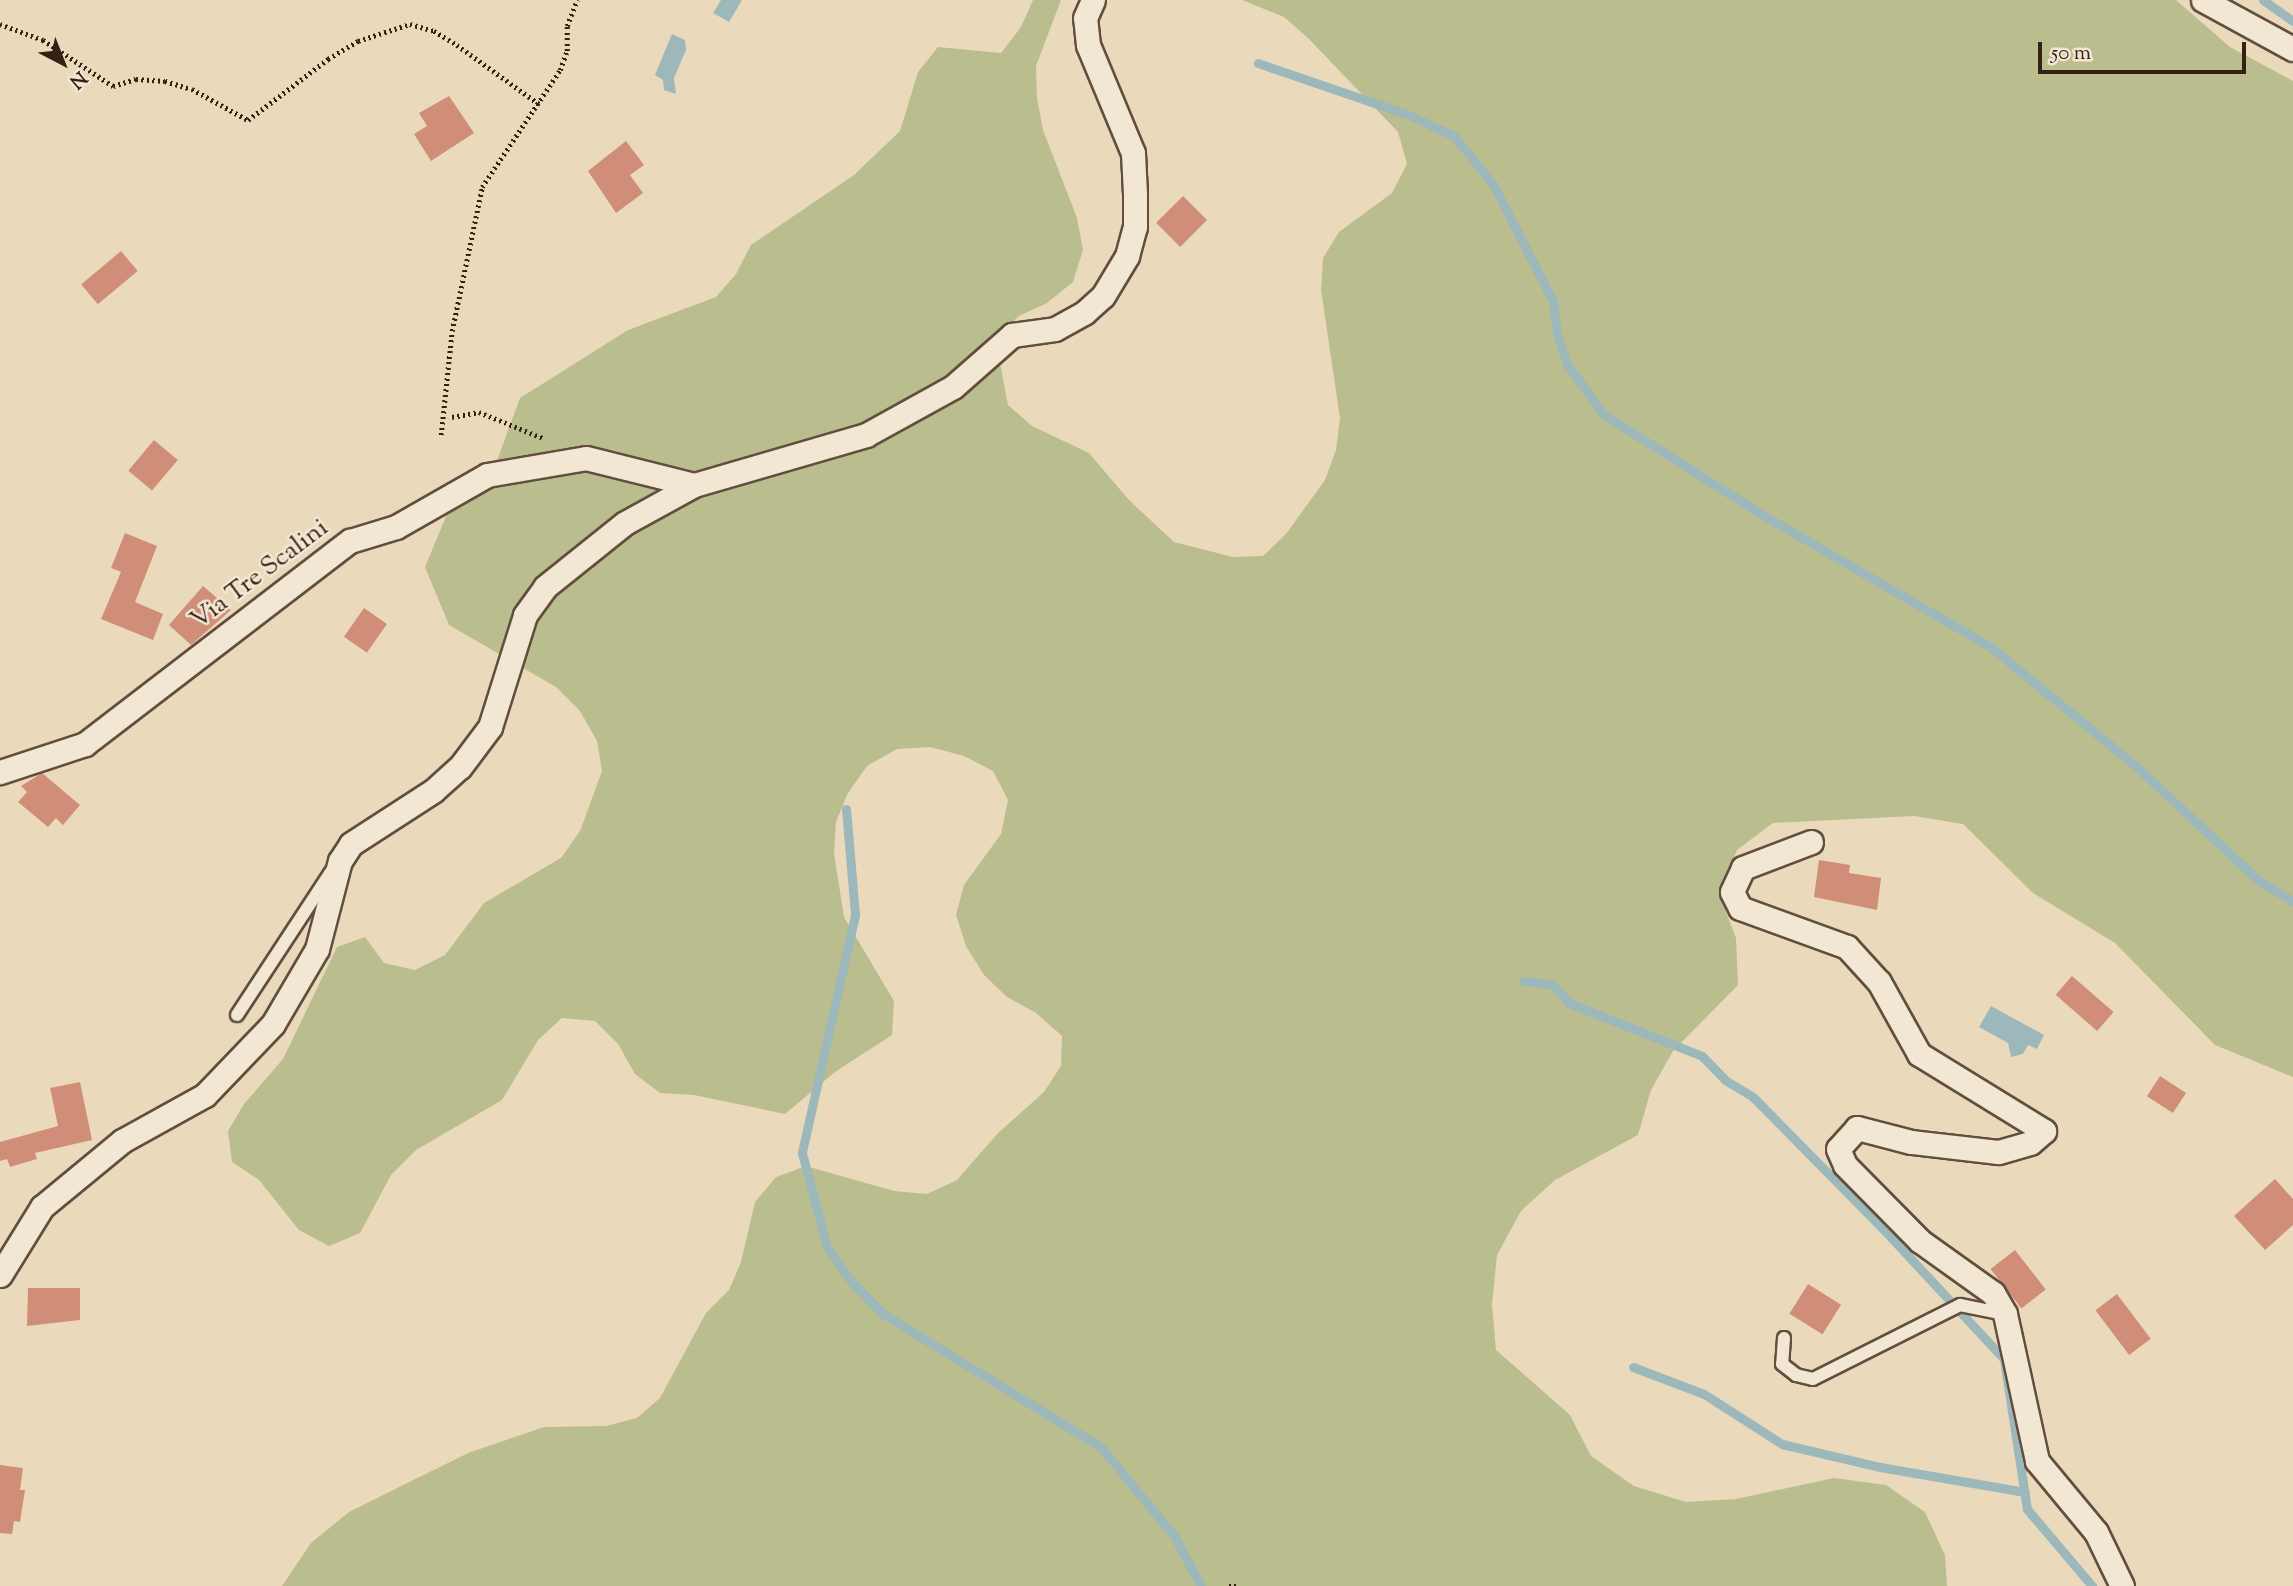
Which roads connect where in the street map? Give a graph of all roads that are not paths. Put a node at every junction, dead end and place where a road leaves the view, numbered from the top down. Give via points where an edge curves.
1 (1093, 0) edge
2 (2203, 0) edge
3 (2293, 49) edge
4 (694, 485) junction
5 (0, 772) edge
6 (1811, 842) dead end
7 (340, 861) junction
8 (237, 1015) dead end
9 (0, 1275) edge
10 (2005, 1314) junction
11 (1784, 1338) dead end
12 (2122, 1586) edge

1 - 4 street via 1085,18 1087,45 1133,153 1135,194 1135,227 1127,256 1103,296 1055,329 1012,335 953,387 866,435
2 - 3 street
4 - 5 street, Via Tre Scalini via 586,458 487,475 396,527 349,541 85,744
4 - 7 street via 625,523 545,587 525,615 489,727 460,767 433,791 351,844
6 - 10 street via 1743,867 1732,892 1740,908 1846,947 1879,982 1919,1054 2044,1131 2030,1143 1998,1152 1911,1142 1866,1127 1849,1132 1838,1149 1845,1165 1920,1241 1993,1293
7 - 8 lane
7 - 9 street via 317,949 273,1024 205,1095 122,1141 42,1207
10 - 11 lane via 1960,1306 1813,1379 1796,1375 1782,1364
10 - 12 street via 2037,1461 2096,1532

